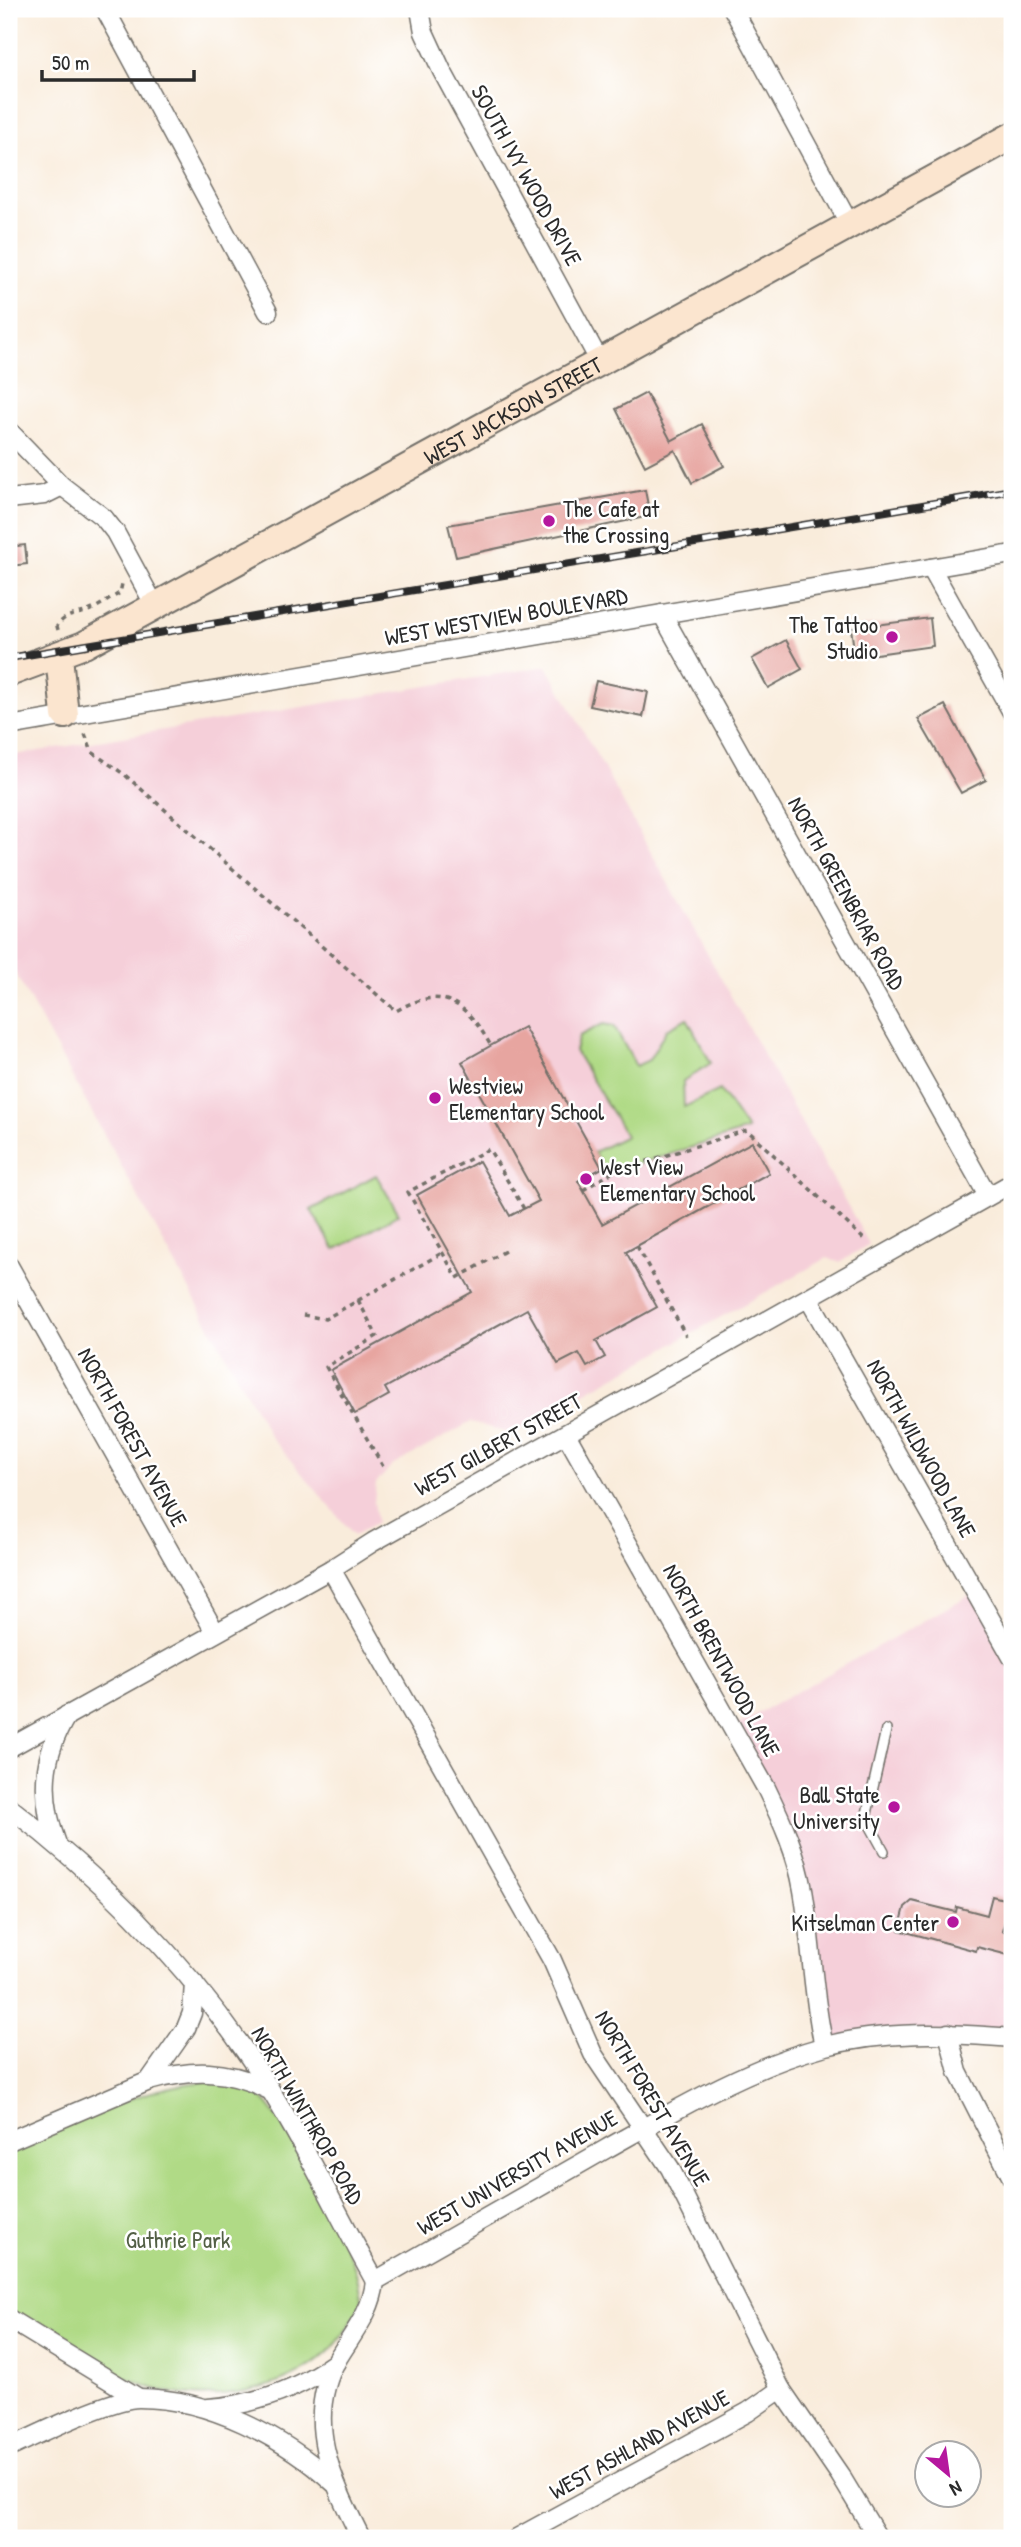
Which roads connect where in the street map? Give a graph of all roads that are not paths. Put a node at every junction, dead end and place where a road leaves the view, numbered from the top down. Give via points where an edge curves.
1 (105, 9) edge
2 (420, 9) edge
3 (733, 9) edge
4 (1012, 136) edge
5 (850, 225) junction
6 (268, 312) dead end
7 (600, 362) junction
8 (9, 431) edge
9 (62, 486) junction
10 (9, 499) edge
11 (1012, 554) edge
12 (931, 568) junction
13 (155, 606) junction
14 (662, 614) junction
15 (60, 648) junction
16 (9, 673) edge
17 (1012, 712) edge
18 (65, 715) junction
19 (9, 726) edge
20 (1012, 1183) edge
21 (988, 1196) junction
22 (9, 1266) edge
23 (809, 1299) junction
24 (566, 1434) junction
25 (331, 1569) junction
26 (215, 1632) junction
27 (1012, 1657) edge
28 (67, 1715) junction
29 (886, 1730) dead end
30 (9, 1748) edge
31 (9, 1807) edge
32 (59, 1847) junction
33 (884, 1851) dead end
34 (194, 1983) junction
35 (948, 2033) junction
36 (1012, 2038) edge
37 (824, 2046) junction
38 (149, 2081) junction
39 (270, 2090) junction
40 (643, 2128) junction
41 (9, 2141) edge
42 (1012, 2178) edge
43 (375, 2281) junction
44 (9, 2319) edge
45 (336, 2361) junction
46 (781, 2389) junction
47 (137, 2398) junction
48 (208, 2408) junction
49 (9, 2448) edge
50 (334, 2483) junction
51 (361, 2538) edge
52 (517, 2538) edge
53 (878, 2538) edge

1 - 6 street
2 - 7 street, SOUTH IVY WOOD DRIVE via 424,32 442,71
3 - 5 street
4 - 5 main road, WEST JACKSON STREET
5 - 7 main road, WEST JACKSON STREET
7 - 13 main road, WEST JACKSON STREET
8 - 9 street
9 - 10 street via 44,495
9 - 13 street via 115,532
11 - 12 street, WEST WESTVIEW BOULEVARD
12 - 14 street, WEST WESTVIEW BOULEVARD
12 - 17 street
13 - 15 main road, WEST JACKSON STREET
14 - 18 street, WEST WESTVIEW BOULEVARD
14 - 21 street, NORTH GREENBRIAR ROAD
15 - 16 main road, WEST JACKSON STREET
15 - 18 main road
18 - 19 street, WEST WESTVIEW BOULEVARD
20 - 21 street, WEST GILBERT STREET
21 - 23 street, WEST GILBERT STREET
22 - 26 street, NORTH FOREST AVENUE
23 - 24 street, WEST GILBERT STREET
23 - 27 street, NORTH WILDWOOD LANE
24 - 25 street, WEST GILBERT STREET
24 - 37 street, NORTH BRENTWOOD LANE via 784,1826 803,1889
25 - 26 street, WEST GILBERT STREET
25 - 40 street, NORTH FOREST AVENUE via 552,1960 593,2054
26 - 28 street, WEST GILBERT STREET
28 - 30 street, WEST GILBERT STREET
28 - 32 street via 48,1756 44,1785
29 - 33 lane via 866,1818
31 - 32 street, NORTH WINTHROP ROAD
32 - 34 street, NORTH WINTHROP ROAD via 149,1930
34 - 38 street via 186,2028
34 - 39 street, NORTH WINTHROP ROAD
35 - 36 street, WEST UNIVERSITY AVENUE
35 - 37 street, WEST UNIVERSITY AVENUE via 884,2036
35 - 42 street via 958,2072
37 - 40 street, WEST UNIVERSITY AVENUE via 763,2067
38 - 39 street via 180,2073 227,2073
38 - 41 street
39 - 43 street, NORTH WINTHROP ROAD
40 - 43 street, WEST UNIVERSITY AVENUE
40 - 46 street, NORTH FOREST AVENUE via 670,2168
43 - 45 street via 368,2311
44 - 47 street
45 - 48 street via 315,2377 277,2394
45 - 50 street via 321,2422
46 - 52 street, WEST ASHLAND AVENUE via 748,2412
46 - 53 street, NORTH FOREST AVENUE
47 - 48 street
47 - 49 street via 77,2417
48 - 50 street via 296,2454
50 - 51 street

